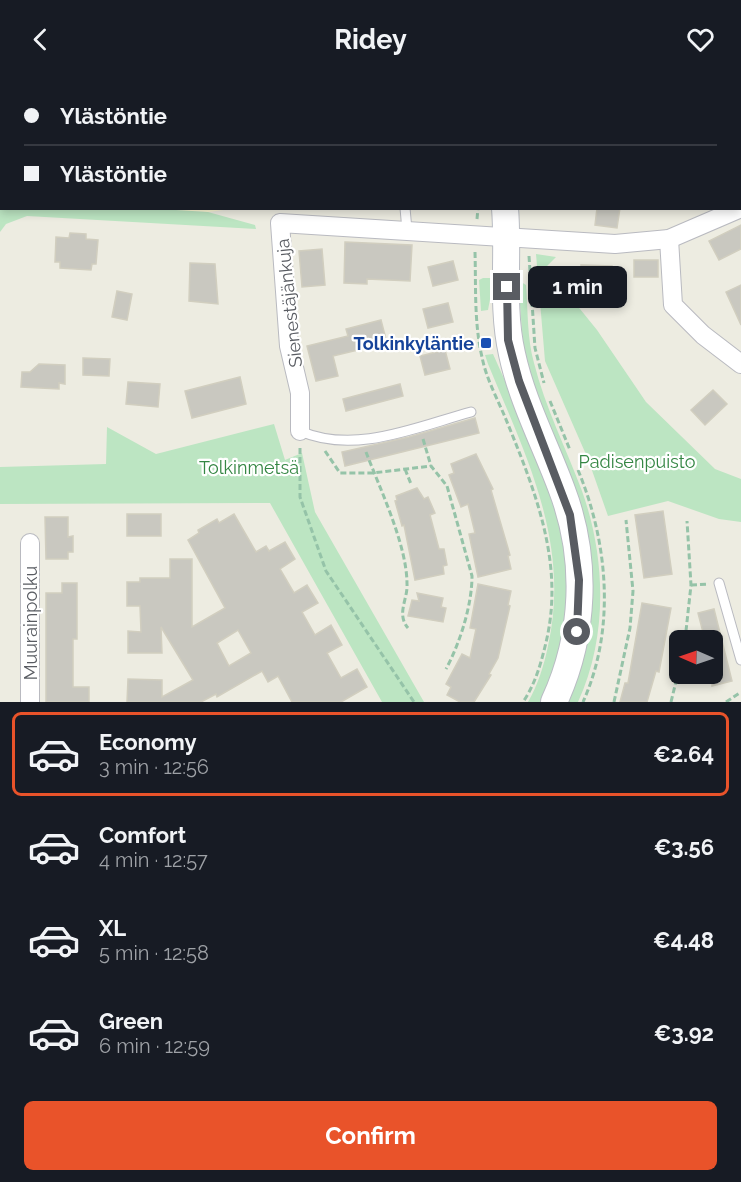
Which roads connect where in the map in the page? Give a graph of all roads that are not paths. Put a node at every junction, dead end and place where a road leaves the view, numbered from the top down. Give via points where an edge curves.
1 (405, 210) edge
2 (506, 210) edge
3 (736, 210) edge
4 (407, 230) junction
5 (518, 238) junction
6 (669, 239) junction
7 (741, 364) edge
8 (471, 412) dead end
9 (300, 431) joint
10 (30, 543) dead end
11 (719, 583) dead end
12 (741, 660) edge
13 (30, 702) edge
14 (554, 702) edge

1 - 4 lane
2 - 5 main road
3 - 6 street
4 - 5 street, Sienestäjänkuja
4 - 9 street, Sienestäjänkuja via 280,223 289,346 300,393
5 - 6 street via 615,244
5 - 14 main road via 507,328 512,355 568,506 577,553 579,615 574,649
6 - 7 street via 673,305
8 - 9 lane via 362,442 318,439
10 - 13 street, Muurainpolku
11 - 12 lane

